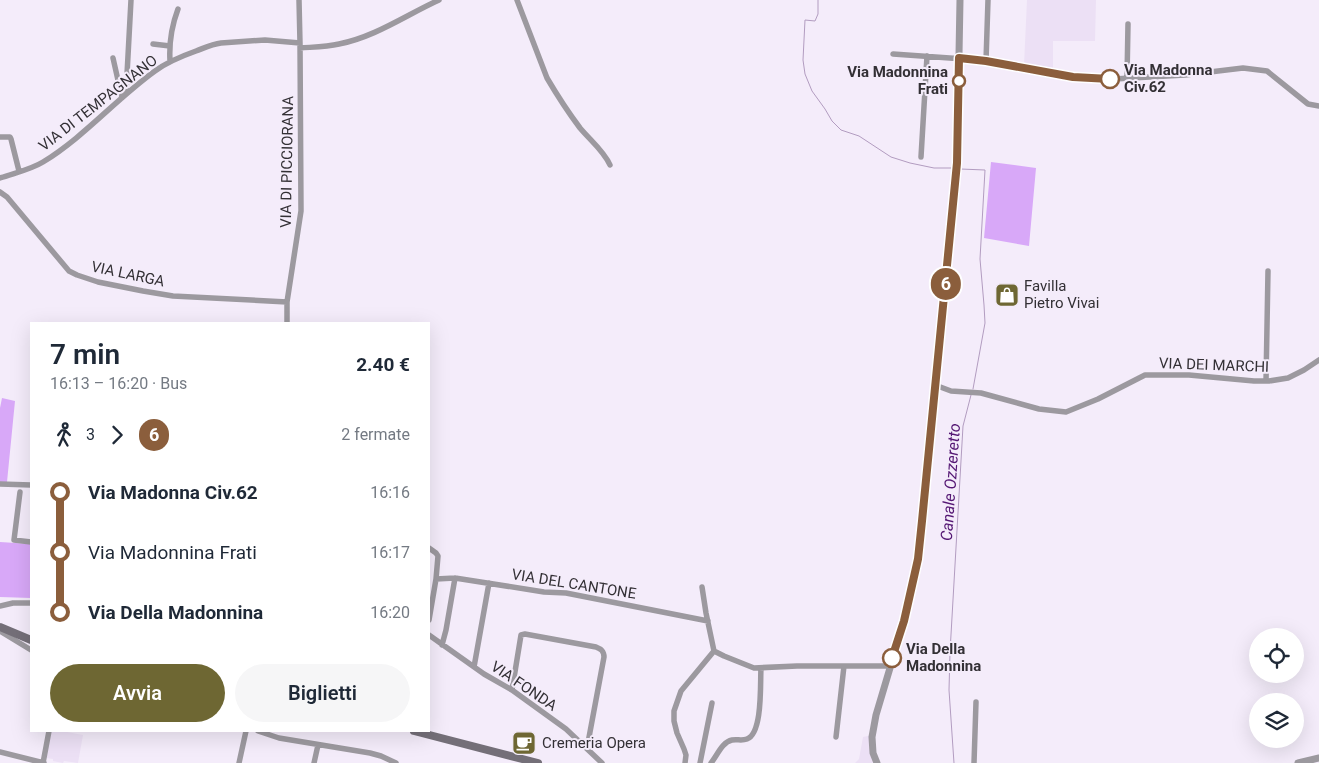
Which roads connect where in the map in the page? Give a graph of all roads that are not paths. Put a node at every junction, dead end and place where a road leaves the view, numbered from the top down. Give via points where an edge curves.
1 (131, 0) edge
2 (299, 0) edge
3 (439, 0) edge
4 (517, 0) edge
5 (960, 0) edge
6 (988, 0) edge
7 (178, 9) dead end
8 (1128, 24) dead end
9 (154, 44) dead end
10 (170, 46) junction
11 (300, 46) junction
12 (893, 54) dead end
13 (928, 56) junction
14 (113, 58) dead end
15 (959, 58) junction
16 (986, 61) junction
17 (170, 62) junction
18 (1128, 78) junction
19 (124, 96) junction
20 (1319, 106) edge
21 (1, 137) edge
22 (921, 157) dead end
23 (610, 165) dead end
24 (19, 171) junction
25 (0, 178) edge
26 (0, 192) edge
27 (1268, 272) dead end
28 (287, 302) junction
29 (287, 322) edge
30 (1319, 360) edge
31 (1266, 381) junction
32 (935, 385) junction
33 (0, 484) edge
34 (30, 485) edge
35 (20, 492) dead end
36 (30, 542) edge
37 (430, 549) edge
38 (455, 578) junction
39 (436, 579) junction
40 (489, 583) junction
41 (702, 588) dead end
42 (30, 603) edge
43 (0, 606) edge
44 (430, 614) edge
45 (708, 621) junction
46 (0, 627) edge
47 (0, 631) edge
48 (430, 635) edge
49 (30, 640) edge
50 (442, 645) junction
51 (30, 649) edge
52 (714, 650) junction
53 (844, 666) junction
54 (890, 666) junction
55 (474, 667) junction
56 (761, 668) junction
57 (512, 690) junction
58 (976, 702) dead end
59 (712, 703) dead end
60 (49, 732) edge
61 (246, 732) edge
62 (261, 732) edge
63 (418, 732) edge
64 (836, 737) dead end
65 (318, 744) junction
66 (587, 748) junction
67 (0, 752) edge
68 (1319, 758) edge
69 (43, 763) edge
70 (239, 763) edge
71 (314, 763) edge
72 (396, 763) edge
73 (538, 763) edge
74 (602, 763) edge
75 (685, 763) edge
76 (700, 763) edge
77 (711, 763) edge
78 (877, 763) edge
79 (974, 763) edge
80 (1298, 763) edge

1 - 19 street
2 - 11 street, VIA DI PICCIORANA
3 - 11 street, VIA DI TEMPAGNANO via 359,38 340,44
4 - 23 street via 547,78 580,128
5 - 15 street
6 - 16 street
7 - 10 street
8 - 18 street
9 - 10 street
10 - 17 street
11 - 17 street, VIA DI TEMPAGNANO via 265,40 221,43
11 - 28 street, VIA DI PICCIORANA via 301,211
12 - 13 street
13 - 15 street
13 - 22 street
14 - 19 street
15 - 16 street
15 - 32 street via 957,163
16 - 18 street via 1073,77
17 - 19 street, VIA DI TEMPAGNANO
18 - 20 street via 1243,68 1267,71 1308,104
19 - 24 street, VIA DI TEMPAGNANO via 51,157 37,166
21 - 24 street via 10,137
24 - 25 street, VIA DI TEMPAGNANO
26 - 28 street, VIA LARGA via 69,271 77,275 173,296
27 - 31 street
28 - 29 street, VIA DI PICCIORANA
30 - 31 street, VIA DEI MARCHI via 1288,378
31 - 32 street, VIA DEI MARCHI via 1189,374 1145,375 1066,412 1039,409 987,394 951,391
32 - 54 street via 918,559
33 - 34 street
35 - 36 street via 14,540
37 - 39 street via 438,556
38 - 39 street, VIA DEL CANTONE
38 - 40 street, VIA DEL CANTONE
38 - 50 street
39 - 44 street
40 - 45 street, VIA DEL CANTONE via 566,593
40 - 55 street
41 - 45 street
42 - 43 street
45 - 52 street
46 - 49 main road
47 - 51 street
48 - 50 street, VIA FONDA
50 - 55 street, VIA FONDA
52 - 56 street via 748,666
52 - 75 street via 681,691 674,711 677,733 686,755
53 - 54 street
53 - 56 street
53 - 64 street
54 - 78 street via 872,737 872,753
55 - 57 street, VIA FONDA
56 - 77 street via 755,732 748,739 728,741
57 - 66 street, VIA FONDA
57 - 66 street via 521,635 601,649 604,658
58 - 79 street
59 - 76 street
60 - 69 street
61 - 70 street
62 - 65 street
63 - 73 main road
65 - 71 street
65 - 72 street via 370,753
66 - 74 street, VIA FONDA
67 - 69 street
68 - 80 street

